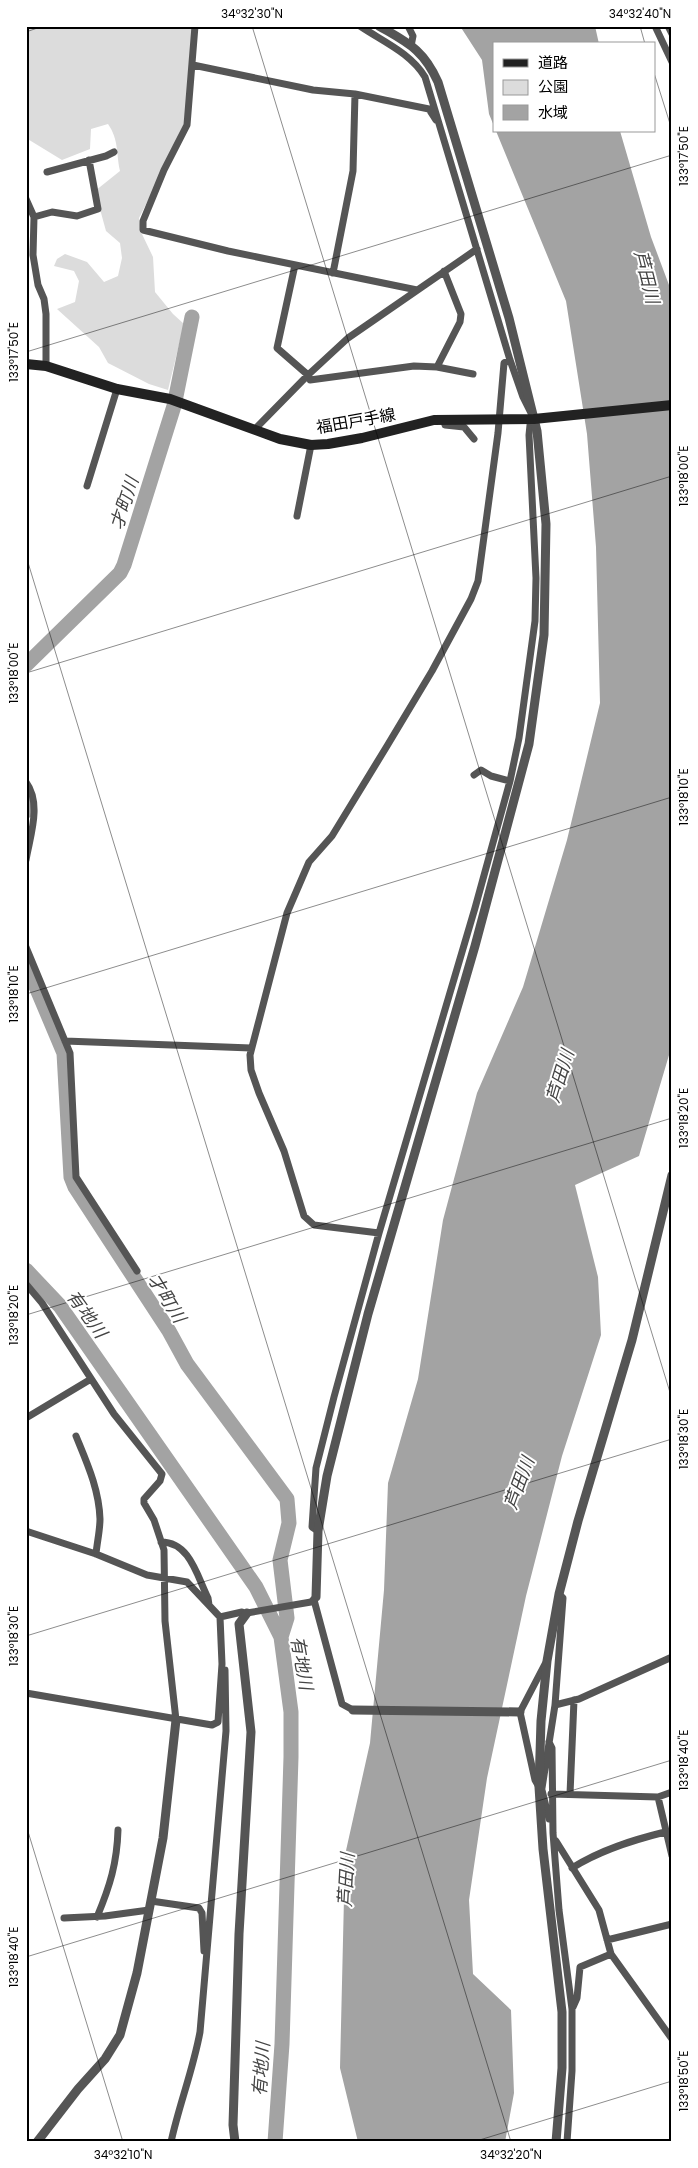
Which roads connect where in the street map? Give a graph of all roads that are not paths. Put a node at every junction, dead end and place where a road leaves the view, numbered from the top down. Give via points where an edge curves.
1 (194, 26) edge
2 (360, 26) edge
3 (379, 26) edge
4 (408, 26) edge
5 (655, 26) edge
6 (668, 26) edge
7 (672, 33) edge
8 (411, 46) junction
9 (672, 62) edge
10 (193, 64) junction
11 (355, 94) junction
12 (439, 124) junction
13 (114, 152) dead end
14 (89, 160) junction
15 (47, 172) dead end
16 (26, 199) edge
17 (34, 217) junction
18 (477, 249) junction
19 (294, 265) junction
20 (444, 271) junction
21 (333, 273) junction
22 (416, 290) junction
23 (510, 360) junction
24 (26, 364) edge
25 (46, 366) junction
26 (437, 367) junction
27 (473, 374) dead end
28 (308, 375) junction
29 (117, 389) junction
30 (672, 406) edge
31 (536, 418) junction
32 (444, 420) junction
33 (498, 420) junction
34 (255, 429) junction
35 (474, 438) dead end
36 (311, 445) junction
37 (87, 486) dead end
38 (297, 516) dead end
39 (532, 721) junction
40 (519, 738) junction
41 (474, 775) dead end
42 (510, 781) junction
43 (26, 782) edge
44 (26, 860) edge
45 (26, 947) edge
46 (65, 1041) junction
47 (252, 1048) junction
48 (672, 1175) edge
49 (379, 1233) junction
50 (137, 1271) dead end
51 (26, 1284) edge
52 (91, 1379) junction
53 (26, 1418) edge
54 (76, 1436) dead end
55 (26, 1531) edge
56 (318, 1531) junction
57 (161, 1542) junction
58 (96, 1554) junction
59 (164, 1578) junction
60 (559, 1594) junction
61 (313, 1600) junction
62 (209, 1605) junction
63 (246, 1613) junction
64 (220, 1617) junction
65 (672, 1657) edge
66 (547, 1661) junction
67 (222, 1664) junction
68 (26, 1693) edge
69 (574, 1700) junction
70 (555, 1705) junction
71 (353, 1710) joint
72 (520, 1712) junction
73 (176, 1720) junction
74 (549, 1742) junction
75 (540, 1787) junction
76 (672, 1792) edge
77 (551, 1794) junction
78 (570, 1794) junction
79 (658, 1797) junction
80 (118, 1830) dead end
81 (665, 1832) junction
82 (553, 1833) junction
83 (672, 1856) edge
84 (572, 1868) junction
85 (150, 1906) junction
86 (97, 1916) junction
87 (64, 1918) dead end
88 (672, 1924) edge
89 (607, 1940) junction
90 (208, 1954) junction
91 (611, 1954) junction
92 (572, 2009) junction
93 (572, 2026) junction
94 (672, 2039) edge
95 (562, 2068) junction
96 (37, 2142) edge
97 (171, 2142) edge
98 (234, 2142) edge
99 (556, 2142) edge
100 (568, 2142) edge

1 - 10 street
2 - 12 street via 409,57 420,68
3 - 8 street
4 - 8 street via 413,36
5 - 9 street
6 - 7 street
8 - 31 street via 419,51 438,82
10 - 11 street via 313,90
10 - 19 street via 187,125 164,170 143,221 143,230
11 - 12 street via 428,109
11 - 21 street via 353,171
12 - 18 street
13 - 14 street
14 - 15 street
14 - 17 street via 98,209 77,216 52,212
16 - 17 street
17 - 25 street via 33,255 46,314
18 - 20 street
18 - 23 street
19 - 21 street
19 - 28 street via 277,348
20 - 22 street
20 - 26 street via 460,322
21 - 22 street
22 - 28 street via 348,338
23 - 31 street via 523,397
23 - 33 street via 504,364
24 - 25 main road, 福田戸手線
25 - 29 main road, 福田戸手線
26 - 27 street
26 - 28 street via 398,367 310,380
28 - 34 street
29 - 34 main road, 福田戸手線 via 176,401
29 - 37 street
30 - 31 main road, 福田戸手線
31 - 33 main road, 福田戸手線
31 - 39 street via 546,524 544,635
31 - 40 street via 530,425 529,436 535,621
32 - 33 main road, 福田戸手線
32 - 35 street via 445,425 464,427
32 - 36 main road, 福田戸手線
33 - 47 street via 478,581 471,599 432,671 337,828 309,862 286,912
34 - 36 main road, 福田戸手線 via 280,439
36 - 38 street
39 - 40 street
39 - 56 street via 529,744 475,946 368,1314 327,1476
40 - 42 street
41 - 42 street via 481,770
42 - 49 street
43 - 44 street via 31,789 35,810
45 - 46 street
46 - 47 street
46 - 50 street via 70,1053 76,1177
47 - 49 street via 251,1070 284,1151 304,1216 314,1225
48 - 60 street via 632,1340
49 - 56 street via 316,1468 312,1527
51 - 52 street
52 - 53 street
52 - 57 street via 114,1414 162,1474 144,1499
54 - 58 street via 93,1478 98,1501 100,1521
55 - 58 street
56 - 61 street
57 - 59 street
57 - 62 street via 171,1542 185,1551
58 - 59 street via 147,1575
59 - 62 street via 187,1582
59 - 73 street via 165,1621
60 - 66 street
60 - 70 street via 563,1598
61 - 63 street
61 - 71 street via 342,1704
62 - 64 street
63 - 64 street
63 - 98 street via 239,1624 251,1732 239,1934
64 - 67 street
65 - 69 street
66 - 72 street
66 - 75 street via 541,1721
67 - 73 street via 218,1722 212,1725
67 - 90 street via 226,1675 226,1731
68 - 73 street
69 - 70 street
69 - 78 street
70 - 74 street
71 - 72 street
72 - 75 street via 535,1780
73 - 85 street via 163,1838
74 - 75 street
74 - 77 street via 552,1748
75 - 82 street
75 - 95 street via 543,1849 562,2012
76 - 79 street
77 - 78 street
77 - 82 street
78 - 79 street
79 - 81 street
80 - 86 street via 111,1884
81 - 83 street
81 - 84 street via 635,1839
82 - 84 street
82 - 92 street
84 - 89 street via 599,1910
85 - 86 street
85 - 90 street via 200,1908 204,1950
85 - 96 street via 137,1973 120,2035 105,2059
86 - 87 street
88 - 89 street
89 - 91 street
90 - 97 street via 193,2069
91 - 92 street via 580,1968 577,1998
91 - 94 street
92 - 93 street
93 - 95 street
93 - 100 street
95 - 99 street

